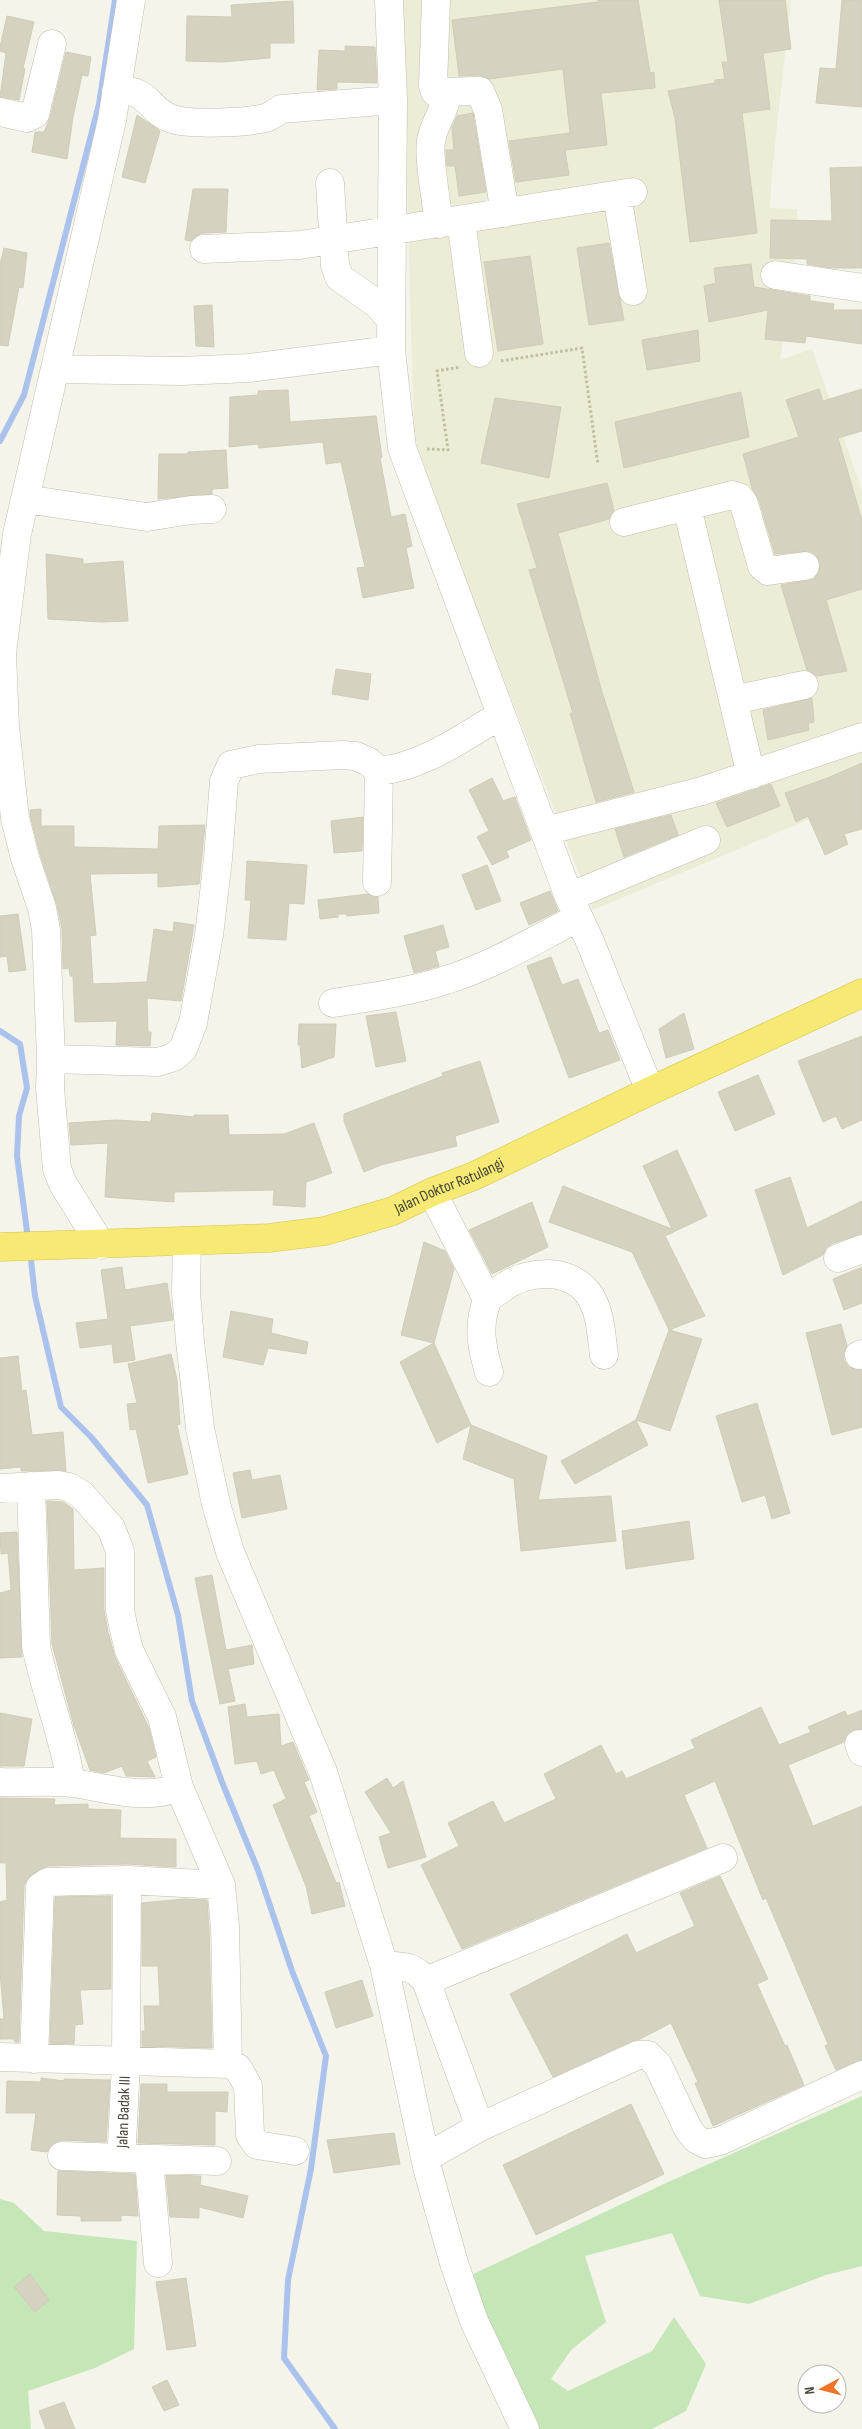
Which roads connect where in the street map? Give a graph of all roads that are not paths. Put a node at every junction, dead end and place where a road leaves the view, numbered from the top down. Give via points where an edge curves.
1 (131, 0) edge
2 (389, 0) edge
3 (436, 0) edge
4 (52, 44) dead end
5 (116, 92) junction
6 (447, 93) junction
7 (393, 100) junction
8 (0, 112) edge
9 (330, 183) dead end
10 (505, 213) junction
11 (450, 222) junction
12 (392, 232) junction
13 (333, 239) junction
14 (204, 249) dead end
15 (774, 275) dead end
16 (862, 288) edge
17 (633, 291) dead end
18 (391, 320) junction
19 (391, 350) junction
20 (480, 361) road end
21 (55, 369) junction
22 (25, 499) junction
23 (687, 507) junction
24 (212, 509) dead end
25 (624, 522) dead end
26 (805, 566) dead end
27 (804, 685) dead end
28 (733, 700) junction
29 (502, 715) junction
30 (862, 737) edge
31 (378, 771) junction
32 (751, 775) junction
33 (545, 831) junction
34 (706, 840) dead end
35 (377, 882) dead end
36 (574, 908) junction
37 (862, 993) edge
38 (333, 1003) dead end
39 (52, 1059) junction
40 (650, 1091) junction
41 (432, 1192) junction
42 (187, 1241) junction
43 (101, 1245) junction
44 (0, 1247) edge
45 (487, 1299) junction
46 (604, 1355) dead end
47 (489, 1372) dead end
48 (31, 1486) junction
49 (0, 1488) edge
50 (0, 1782) edge
51 (72, 1783) junction
52 (179, 1786) junction
53 (723, 1858) dead end
54 (127, 1880) junction
55 (221, 1885) junction
56 (384, 1965) junction
57 (426, 1981) junction
58 (0, 2057) edge
59 (34, 2059) junction
60 (126, 2063) junction
61 (228, 2064) junction
62 (862, 2075) edge
63 (480, 2127) junction
64 (295, 2151) dead end
65 (62, 2156) dead end
66 (425, 2158) junction
67 (136, 2159) junction
68 (217, 2161) dead end
69 (158, 2263) dead end
70 (525, 2429) edge

1 - 5 street
2 - 7 street
3 - 6 street via 433,86 435,92
4 - 8 street via 35,114 27,118
5 - 7 street via 136,92 171,119 193,123 267,117 281,109
5 - 21 street
6 - 10 street via 480,91 483,95
6 - 11 street via 446,108 434,127 430,144
7 - 12 street
9 - 13 street
10 - 11 street
10 - 17 street via 625,194
11 - 12 street
11 - 20 street
12 - 13 street
12 - 18 street
13 - 14 street via 284,247
13 - 18 street via 339,277 377,304
15 - 16 street
18 - 19 street
19 - 21 street via 249,368 181,371
19 - 29 street via 402,448
21 - 22 street
22 - 24 street via 147,517
22 - 39 street via 9,586 2,653 5,726 15,818 46,930
23 - 25 street
23 - 26 street via 732,495 740,496 762,566 776,572
23 - 28 street
27 - 28 street
28 - 32 street
29 - 31 street via 410,765
29 - 33 street
30 - 32 street
31 - 35 street
31 - 39 street via 356,756 342,755 259,759 231,765 224,781 209,936 193,1023 183,1048 174,1057 158,1062
32 - 33 street via 702,792
33 - 36 street
34 - 36 street
36 - 38 street via 480,966 447,980
36 - 40 street
37 - 40 highway, Jalan Doktor Ratulangi
39 - 43 street via 50,1088 57,1169
40 - 41 highway, Jalan Doktor Ratulangi via 474,1176
41 - 42 highway, Jalan Doktor Ratulangi via 393,1211 325,1230 269,1238
41 - 45 street
42 - 43 highway, Jalan Doktor Ratulangi
42 - 56 street via 186,1292 190,1341 200,1428 216,1504 230,1552 323,1772
43 - 44 highway, Jalan Doktor Ratulangi
45 - 46 street via 512,1281 541,1274 566,1276 588,1293 599,1318
45 - 47 street via 480,1325
48 - 49 street
48 - 51 street via 36,1646
48 - 52 street via 69,1487 82,1495 117,1538 124,1630 129,1650 162,1717
50 - 51 street
51 - 52 street via 158,1794
52 - 55 street
53 - 57 street
54 - 55 street
54 - 59 street via 48,1882 40,1887
54 - 60 street, Jalan Badak III
55 - 61 street
56 - 57 street via 412,1968
56 - 66 street
57 - 63 street
58 - 59 street
59 - 60 street
60 - 61 street
60 - 67 street, Jalan Badak III via 122,2143
61 - 64 street via 238,2068 248,2086 253,2141 257,2145
62 - 63 street via 720,2141 706,2144 696,2140 688,2129 658,2065 648,2055 638,2055
63 - 66 street
65 - 67 street
66 - 70 street via 454,2264 474,2321
67 - 68 street, Jalan Badak III
67 - 69 street

